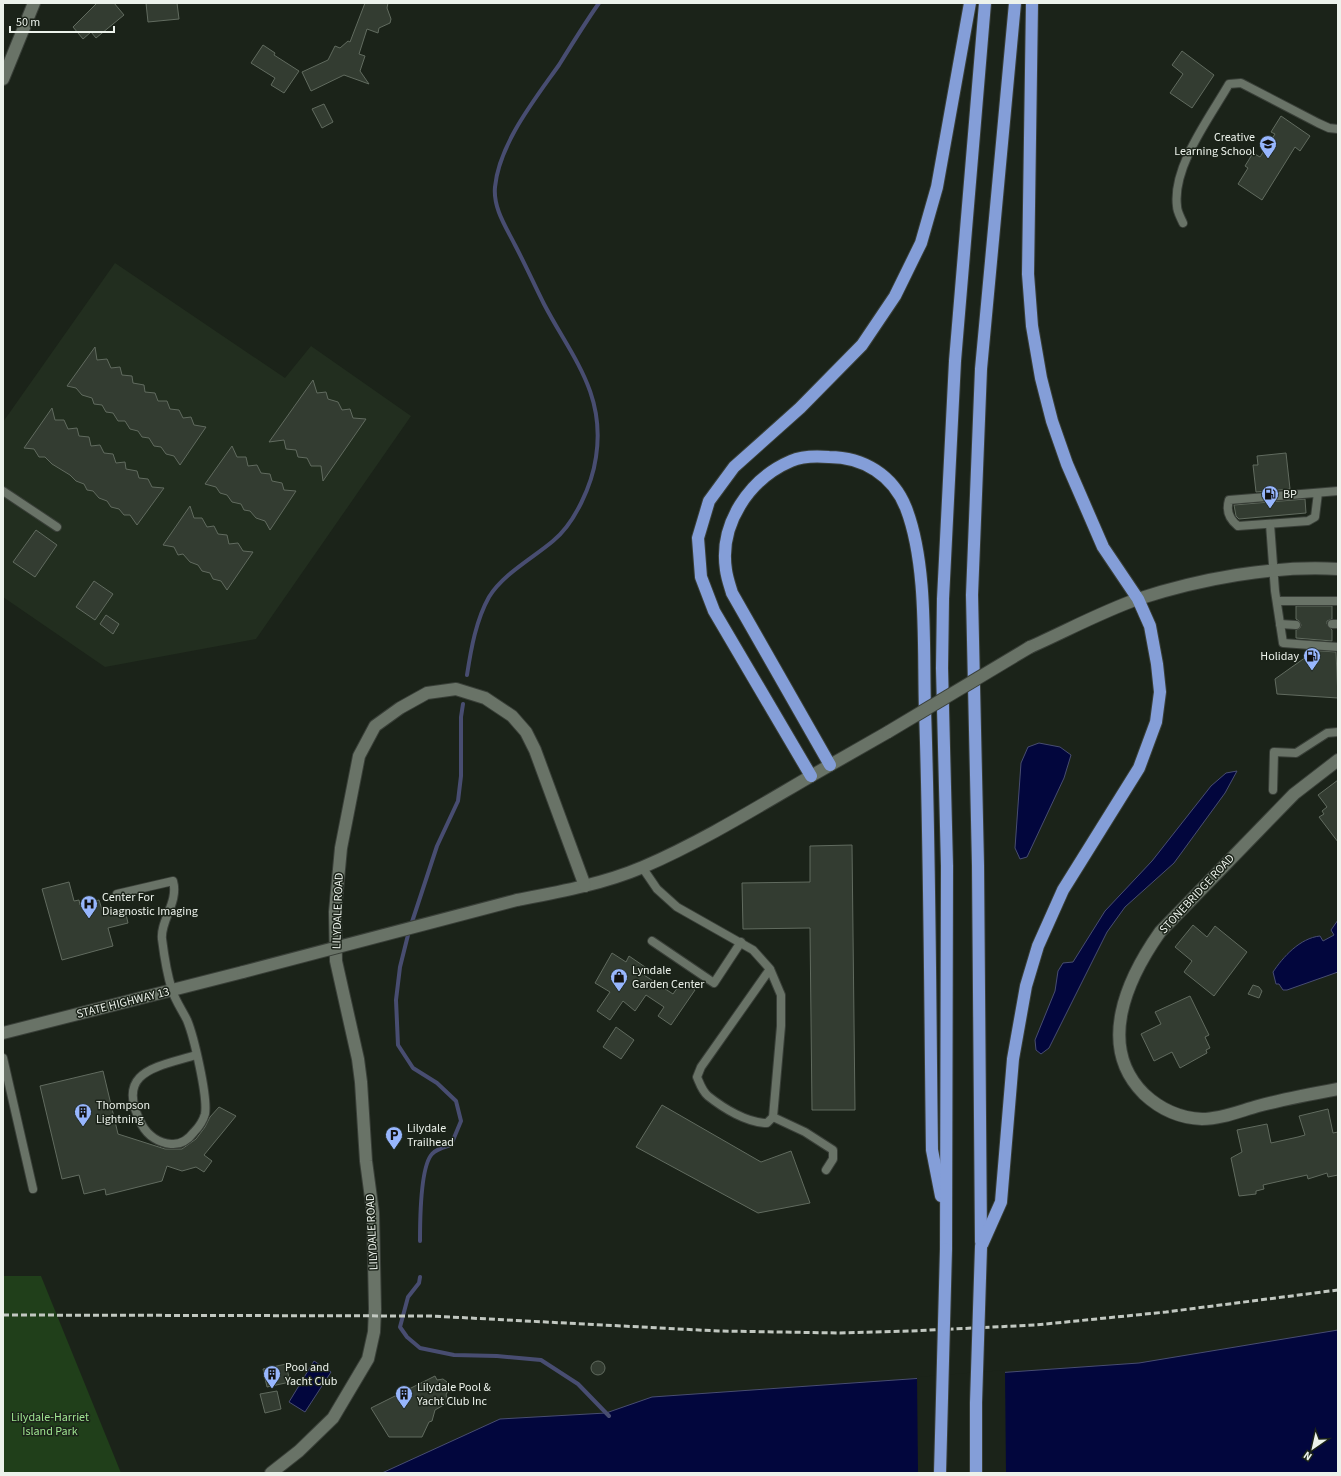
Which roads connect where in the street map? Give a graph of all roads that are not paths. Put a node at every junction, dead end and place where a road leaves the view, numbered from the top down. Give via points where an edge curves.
1 (34, 3) edge
2 (970, 3) edge
3 (985, 3) edge
4 (1015, 3) edge
5 (1032, 3) edge
6 (3, 79) edge
7 (1338, 129) edge
8 (1183, 223) dead end
9 (3, 491) edge
10 (1338, 491) edge
11 (1318, 493) junction
12 (1270, 524) junction
13 (57, 527) dead end
14 (1338, 569) edge
15 (1273, 572) junction
16 (1138, 599) junction
17 (1277, 601) junction
18 (1338, 601) edge
19 (1280, 624) junction
20 (1296, 625) dead end
21 (1338, 647) edge
22 (1338, 732) edge
23 (1338, 760) edge
24 (830, 765) junction
25 (811, 776) junction
26 (1273, 790) dead end
27 (642, 867) junction
28 (585, 886) junction
29 (118, 894) dead end
30 (652, 941) dead end
31 (741, 942) junction
32 (770, 969) junction
33 (172, 990) junction
34 (3, 1033) edge
35 (196, 1054) junction
36 (3, 1058) edge
37 (1338, 1089) edge
38 (773, 1116) junction
39 (826, 1170) dead end
40 (32, 1189) dead end
41 (946, 1222) junction
42 (982, 1247) junction
43 (271, 1473) edge
44 (940, 1473) edge
45 (976, 1473) edge

1 - 6 street
2 - 25 highway via 937,187 921,243 895,296 862,345 800,408 734,467 709,501 698,538 701,577 714,611
3 - 41 highway via 954,361 943,599 942,668 947,866
4 - 42 highway via 981,369 972,595
5 - 16 highway via 1028,274 1032,326 1052,421 1070,471 1103,547
7 - 8 lane via 1318,123 1241,83 1229,84 1186,157 1179,183 1177,206
9 - 13 lane
10 - 11 lane
11 - 12 lane via 1315,517 1308,521
11 - 12 lane via 1229,500 1227,507 1231,521 1238,526
12 - 15 lane
14 - 15 street, STATE HIGHWAY 13 via 1315,568
15 - 16 street, STATE HIGHWAY 13 via 1222,577
15 - 17 lane
16 - 24 street, STATE HIGHWAY 13, bridge via 1030,647
16 - 42 highway via 1150,626 1157,664 1160,692 1156,722 1139,768 1063,890 1038,946 1026,986 1013,1059 1001,1202
17 - 18 lane
17 - 19 lane
19 - 20 lane
19 - 21 lane via 1283,643
22 - 26 lane via 1327,733 1296,753 1274,752
23 - 37 street, STONEBRIDGE ROAD via 1294,794 1160,932 1145,956 1125,1000 1118,1025 1118,1036 1122,1059 1132,1081 1157,1105 1179,1115 1213,1118
24 - 25 street, STATE HIGHWAY 13
24 - 41 highway via 732,593 726,570 726,543 730,524 741,502 756,484 774,470 793,460 817,456 857,460 889,481 906,507 917,544 922,600 928,787 932,1150
25 - 27 street, STATE HIGHWAY 13 via 701,839
27 - 28 street, STATE HIGHWAY 13
27 - 31 lane via 657,889 677,907
28 - 33 street, STATE HIGHWAY 13, bridge via 517,900
28 - 43 street, LILYDALE ROAD via 536,750 526,732 512,716 485,698 456,689 427,693 375,726 359,756 341,848 335,912 336,961 361,1082 366,1161 373,1213 374,1332 368,1359 333,1418 299,1451
29 - 33 lane via 173,881 176,890 162,937
30 - 31 lane via 714,982
31 - 32 lane via 753,950
32 - 38 lane via 781,995 781,1026
32 - 38 lane via 701,1067 697,1077 708,1095 744,1119 756,1123 767,1122
33 - 34 street, STATE HIGHWAY 13
33 - 35 lane via 187,1021
35 - 35 lane via 206,1097 203,1121 186,1141 172,1144 158,1141 144,1128 136,1110 133,1093 136,1080 148,1071
36 - 40 lane
38 - 39 lane via 833,1150 833,1159
41 - 44 highway, bridge
42 - 45 highway, bridge via 976,1395

